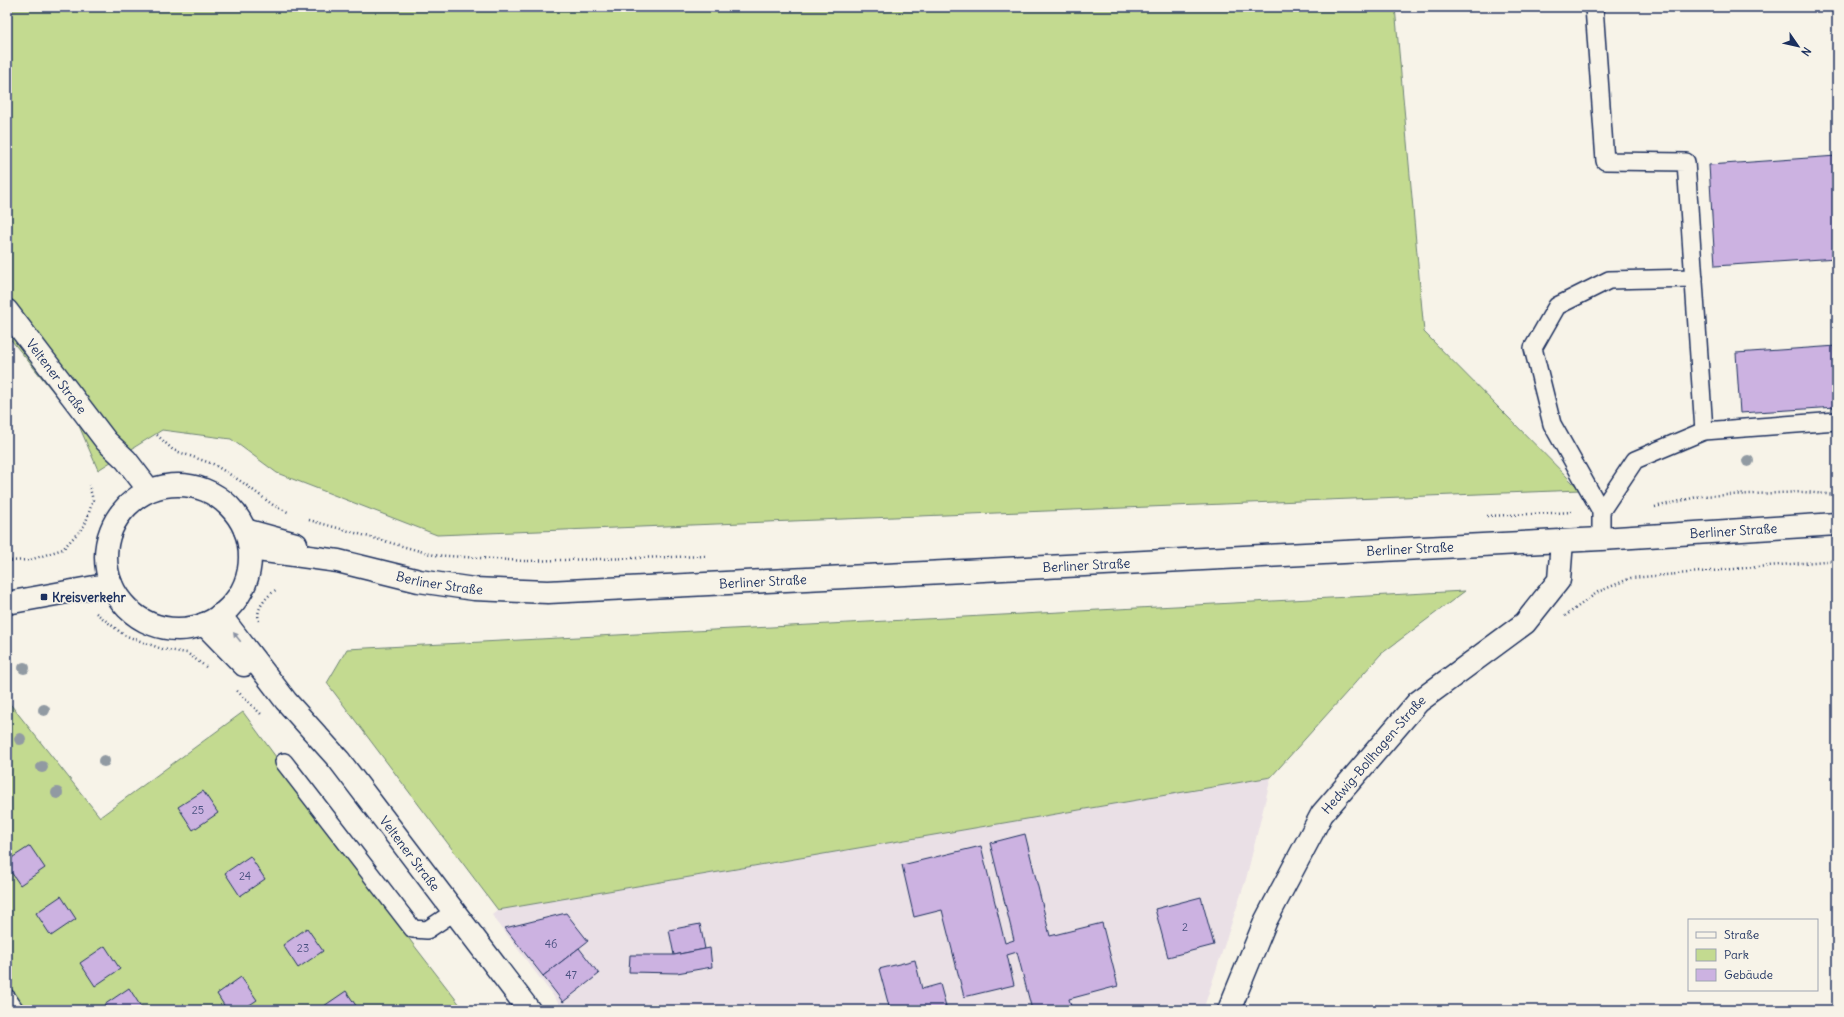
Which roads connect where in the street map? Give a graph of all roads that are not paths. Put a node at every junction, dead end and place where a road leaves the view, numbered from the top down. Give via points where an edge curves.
1 (1594, 7) edge
2 (1694, 278) junction
3 (7, 311) edge
4 (1837, 421) edge
5 (1704, 431) junction
6 (143, 493) junction
7 (1601, 511) junction
8 (1837, 524) edge
9 (248, 539) junction
10 (1601, 539) junction
11 (1562, 541) junction
12 (109, 578) junction
13 (7, 592) edge
14 (7, 603) edge
15 (212, 620) junction
16 (284, 762) dead end
17 (454, 912) junction
18 (7, 998) edge
19 (15, 1010) edge
20 (529, 1010) edge
21 (1229, 1010) edge

1 - 2 lane via 1604,161 1686,162
2 - 5 lane
2 - 7 lane via 1609,280 1557,306 1533,348 1552,424
3 - 6 main road, Veltener Straße via 106,441 126,460
4 - 5 lane
5 - 7 lane via 1635,460
6 - 9 main road via 168,485 187,485 206,490 222,499 231,508
6 - 12 main road via 122,511 111,529 106,550
7 - 10 lane
8 - 10 main road, Berliner Straße
9 - 11 main road, Berliner Straße via 418,581 474,589 548,592
9 - 15 main road via 249,568 244,586 234,602
10 - 11 main road, Berliner Straße
11 - 21 main road, Hedwig-Bollhagen-Straße via 1559,580 1525,623 1418,702 1322,814 1266,920
12 - 13 main road
12 - 14 main road
12 - 15 main road via 120,600 133,614 149,623 167,628 186,629
15 - 17 main road, Veltener Straße via 243,664 286,701 339,760
16 - 17 lane via 413,929 427,930
17 - 20 main road, Veltener Straße
18 - 19 lane

